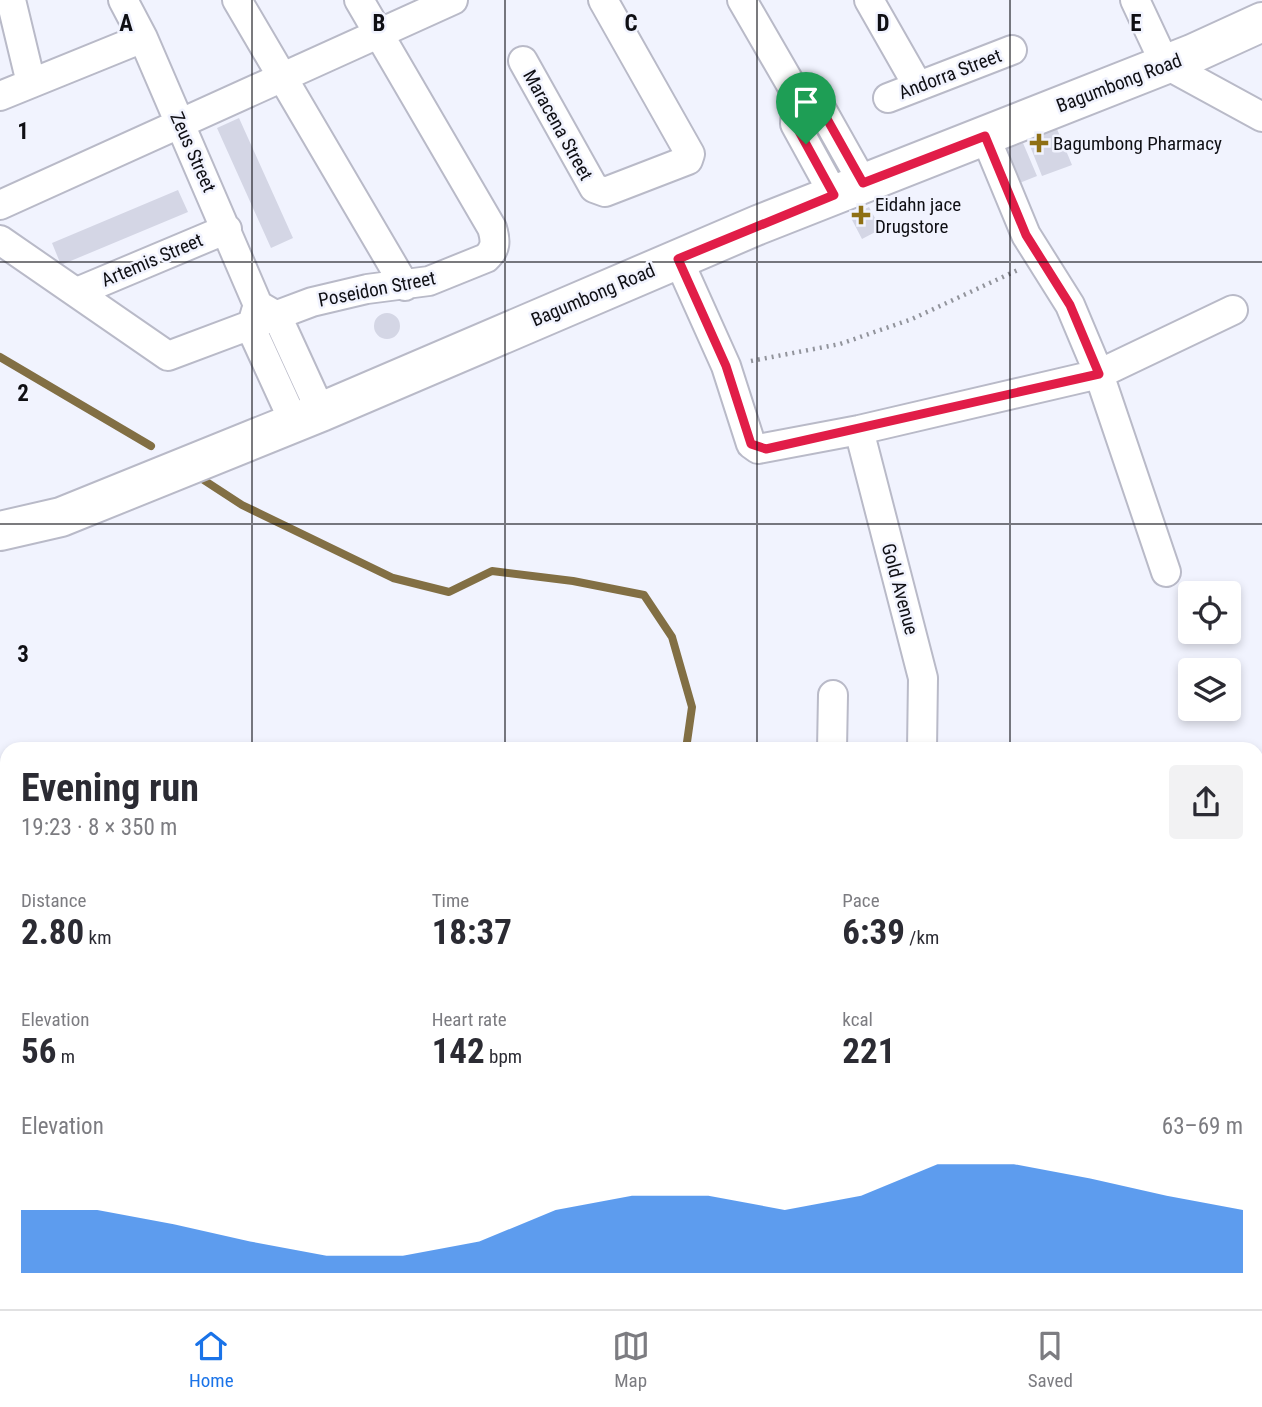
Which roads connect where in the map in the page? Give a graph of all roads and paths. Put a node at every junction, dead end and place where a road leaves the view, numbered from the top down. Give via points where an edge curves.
1 (11, 0) edge
2 (123, 0) edge
3 (237, 0) edge
4 (359, 0) edge
5 (603, 0) edge
6 (742, 0) edge
7 (869, 0) edge
8 (1135, 0) edge
9 (443, 5) edge
10 (1262, 22) edge
11 (379, 34) junction
12 (143, 38) junction
13 (1012, 50) dead end
14 (523, 61) dead end
15 (1165, 64) junction
16 (283, 78) junction
17 (31, 83) junction
18 (918, 86) junction
19 (0, 96) edge
20 (888, 98) dead end
21 (1262, 117) edge
22 (180, 124) junction
23 (985, 136) junction
24 (848, 189) junction
25 (0, 205) edge
26 (227, 229) junction
27 (0, 240) edge
28 (678, 259) junction
29 (1040, 260) junction
30 (405, 286) junction
31 (76, 292) junction
32 (1233, 310) dead end
33 (262, 316) junction
34 (726, 366) junction
35 (1099, 374) junction
36 (307, 417) junction
37 (859, 430) junction
38 (0, 531) edge
39 (1166, 572) dead end
40 (833, 695) dead end
41 (832, 742) edge
42 (922, 742) edge

1 - 17 street
2 - 12 street, Zeus Street
3 - 16 street
4 - 11 street
5 - 14 street, Maracena Street via 690,154 682,164 605,192 594,188
6 - 24 street via 797,95 795,124
7 - 18 street
8 - 15 street
9 - 11 street
10 - 15 main road, Bagumbong Road
11 - 16 street
11 - 30 street, Poseidon Street via 492,228 495,244 486,258
12 - 17 street
12 - 22 street, Zeus Street
13 - 18 street, Andorra Street
15 - 21 street
15 - 23 main road, Bagumbong Road
16 - 22 street
16 - 30 street
17 - 19 street
18 - 20 street, Andorra Street
22 - 25 street
22 - 26 street, Zeus Street
23 - 24 main road, Bagumbong Road
23 - 29 street
24 - 28 main road, Bagumbong Road
26 - 31 street, Artemis Street
26 - 33 street, Zeus Street
27 - 31 street
28 - 34 street
28 - 36 main road, Bagumbong Road
29 - 34 path via 912,319 840,344
29 - 35 street via 1070,305
30 - 33 street, Poseidon Street via 338,295
31 - 33 street, Poseidon Street via 165,355 173,356
32 - 35 street
33 - 36 street, Zeus Street
34 - 37 street via 751,444 758,449
35 - 37 street
35 - 39 street
36 - 38 main road, Bagumbong Road via 61,517
37 - 42 street, Gold Avenue via 924,682
40 - 41 street

